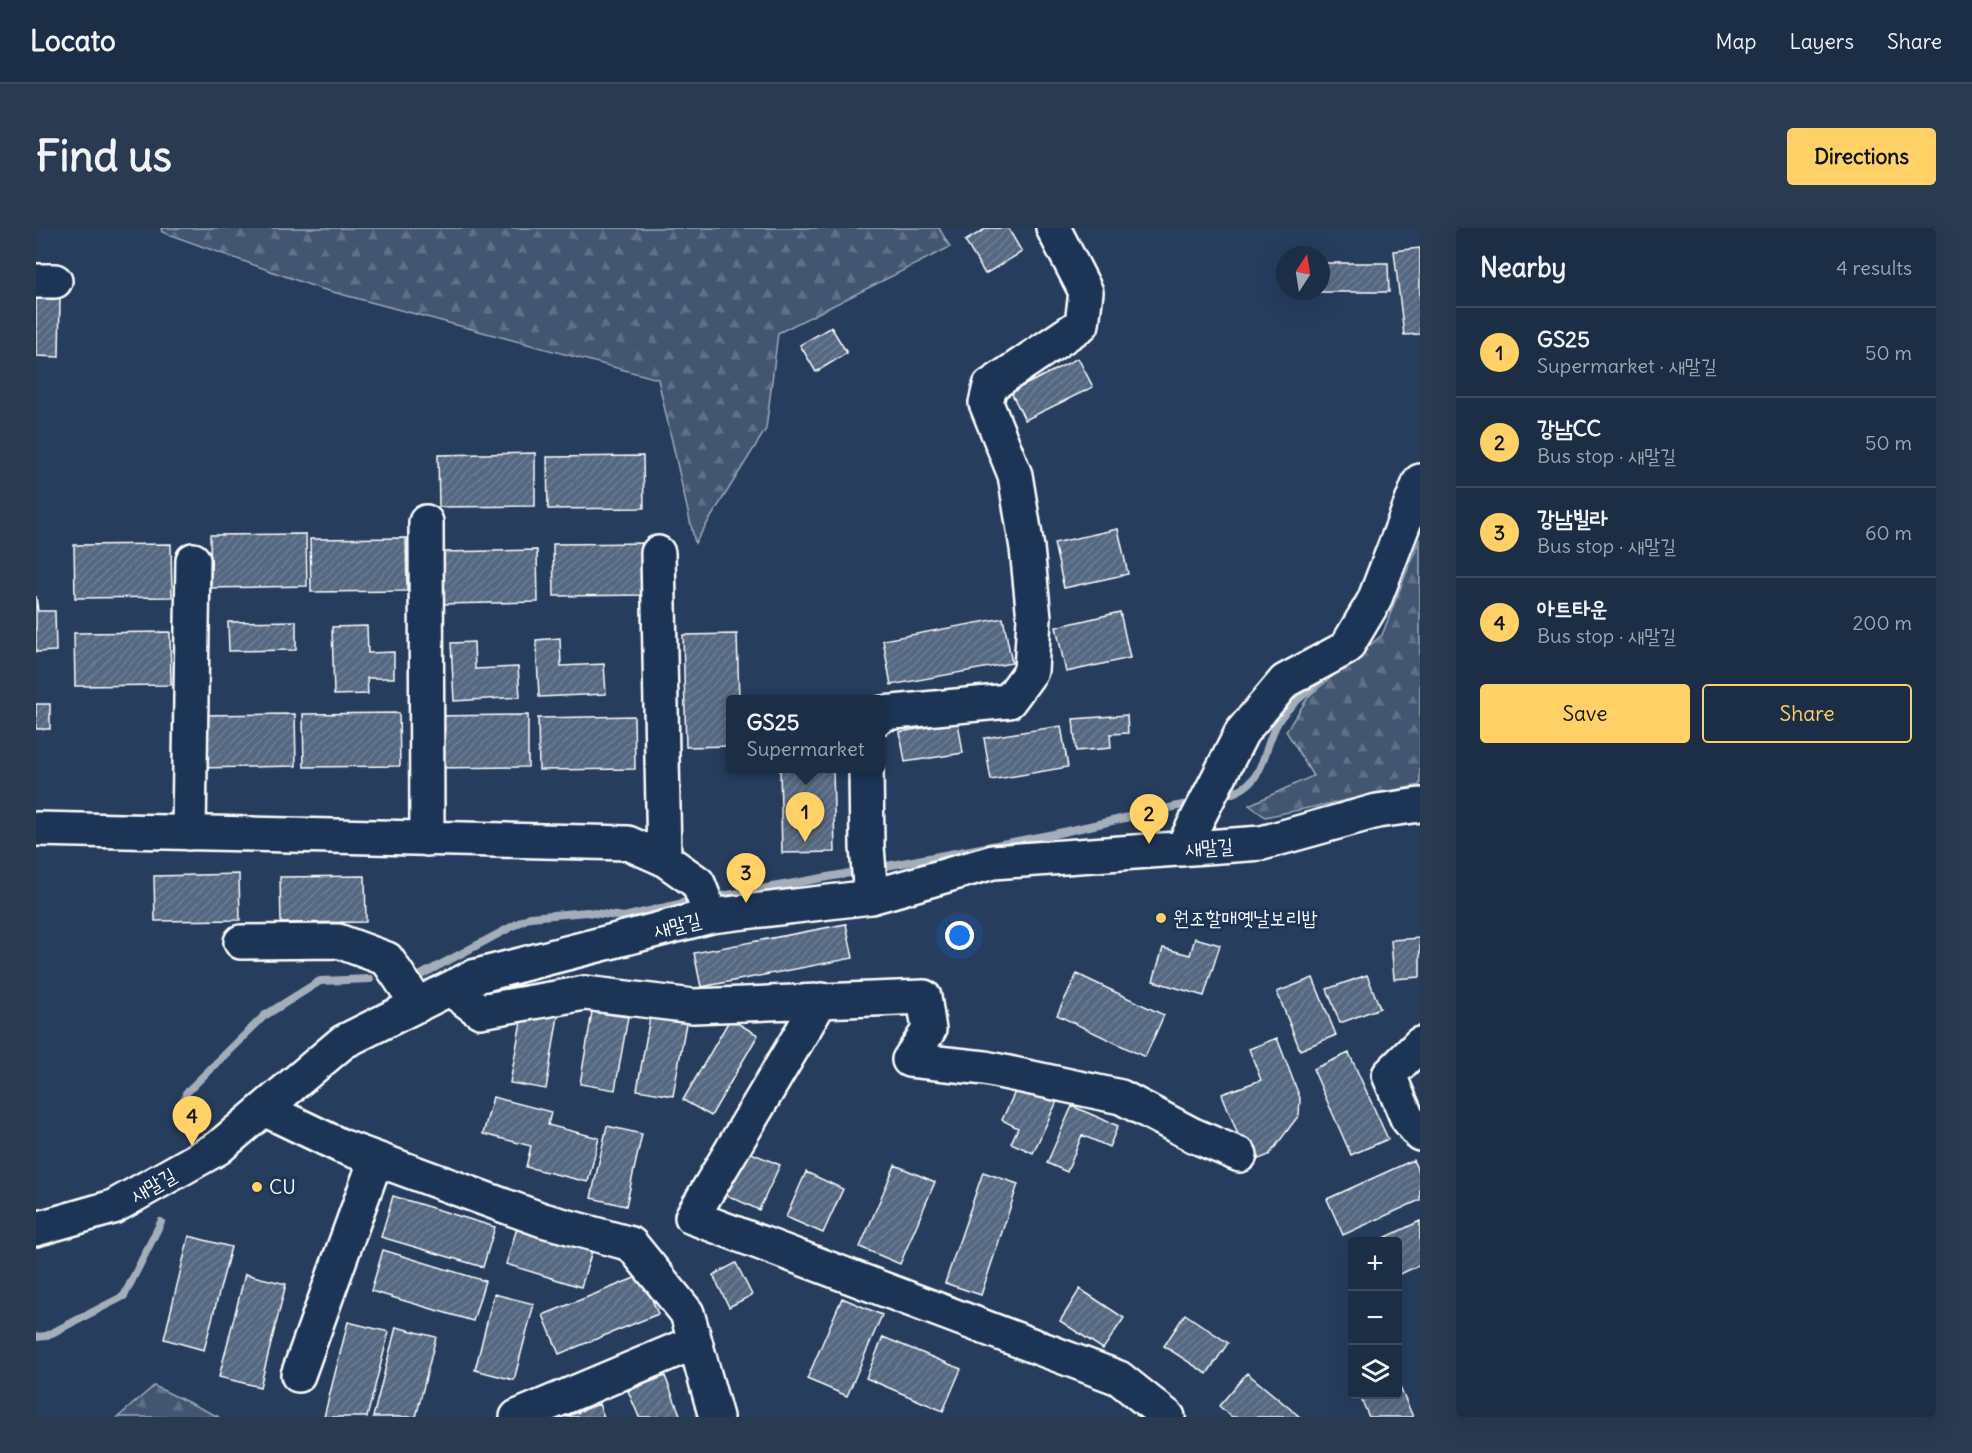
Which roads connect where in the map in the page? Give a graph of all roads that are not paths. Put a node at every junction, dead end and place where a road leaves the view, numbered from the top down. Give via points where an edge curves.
1 (1053, 228) edge
2 (1420, 481) edge
3 (426, 522) dead end
4 (658, 553) dead end
5 (194, 560) dead end
6 (885, 713) edge
7 (866, 773) edge
8 (1420, 805) edge
9 (36, 830) edge
10 (189, 833) junction
11 (427, 838) junction
12 (1182, 849) junction
13 (664, 859) junction
14 (872, 897) junction
15 (711, 915) junction
16 (241, 942) dead end
17 (450, 989) junction
18 (821, 1000) junction
19 (418, 1005) junction
20 (1420, 1044) edge
21 (264, 1109) junction
22 (1420, 1134) edge
23 (1240, 1155) dead end
24 (376, 1159) junction
25 (36, 1229) edge
26 (695, 1342) junction
27 (298, 1375) dead end
28 (517, 1417) edge
29 (716, 1417) edge
30 (1168, 1417) edge

1 - 6 street via 1086,292 1082,324 990,386 986,403 1014,475 1027,548 1034,618 1030,671 1009,701
2 - 12 street via 1374,601 1346,648 1285,681 1242,732
3 - 11 street
4 - 13 street
5 - 10 street
7 - 14 street
8 - 12 street, 새말길 via 1377,811 1262,843
9 - 10 street
10 - 11 street
11 - 13 street via 628,843
12 - 14 street, 새말길 via 993,862
13 - 15 street via 698,883
14 - 15 street, 새말길
15 - 17 street, 새말길 via 473,977
16 - 19 street via 338,942 387,959
17 - 18 street via 480,1011 585,993 693,1006
17 - 19 street, 새말길
18 - 23 street via 924,997 929,1030 909,1060 985,1068 1121,1097
18 - 30 street via 692,1217 1119,1378
19 - 21 street, 새말길 via 344,1042
20 - 22 street via 1389,1075 1407,1118
21 - 24 street
21 - 25 street, 새말길 via 218,1148 113,1207
24 - 26 street via 543,1220 631,1244 687,1313
24 - 27 street
26 - 28 street
26 - 29 street

